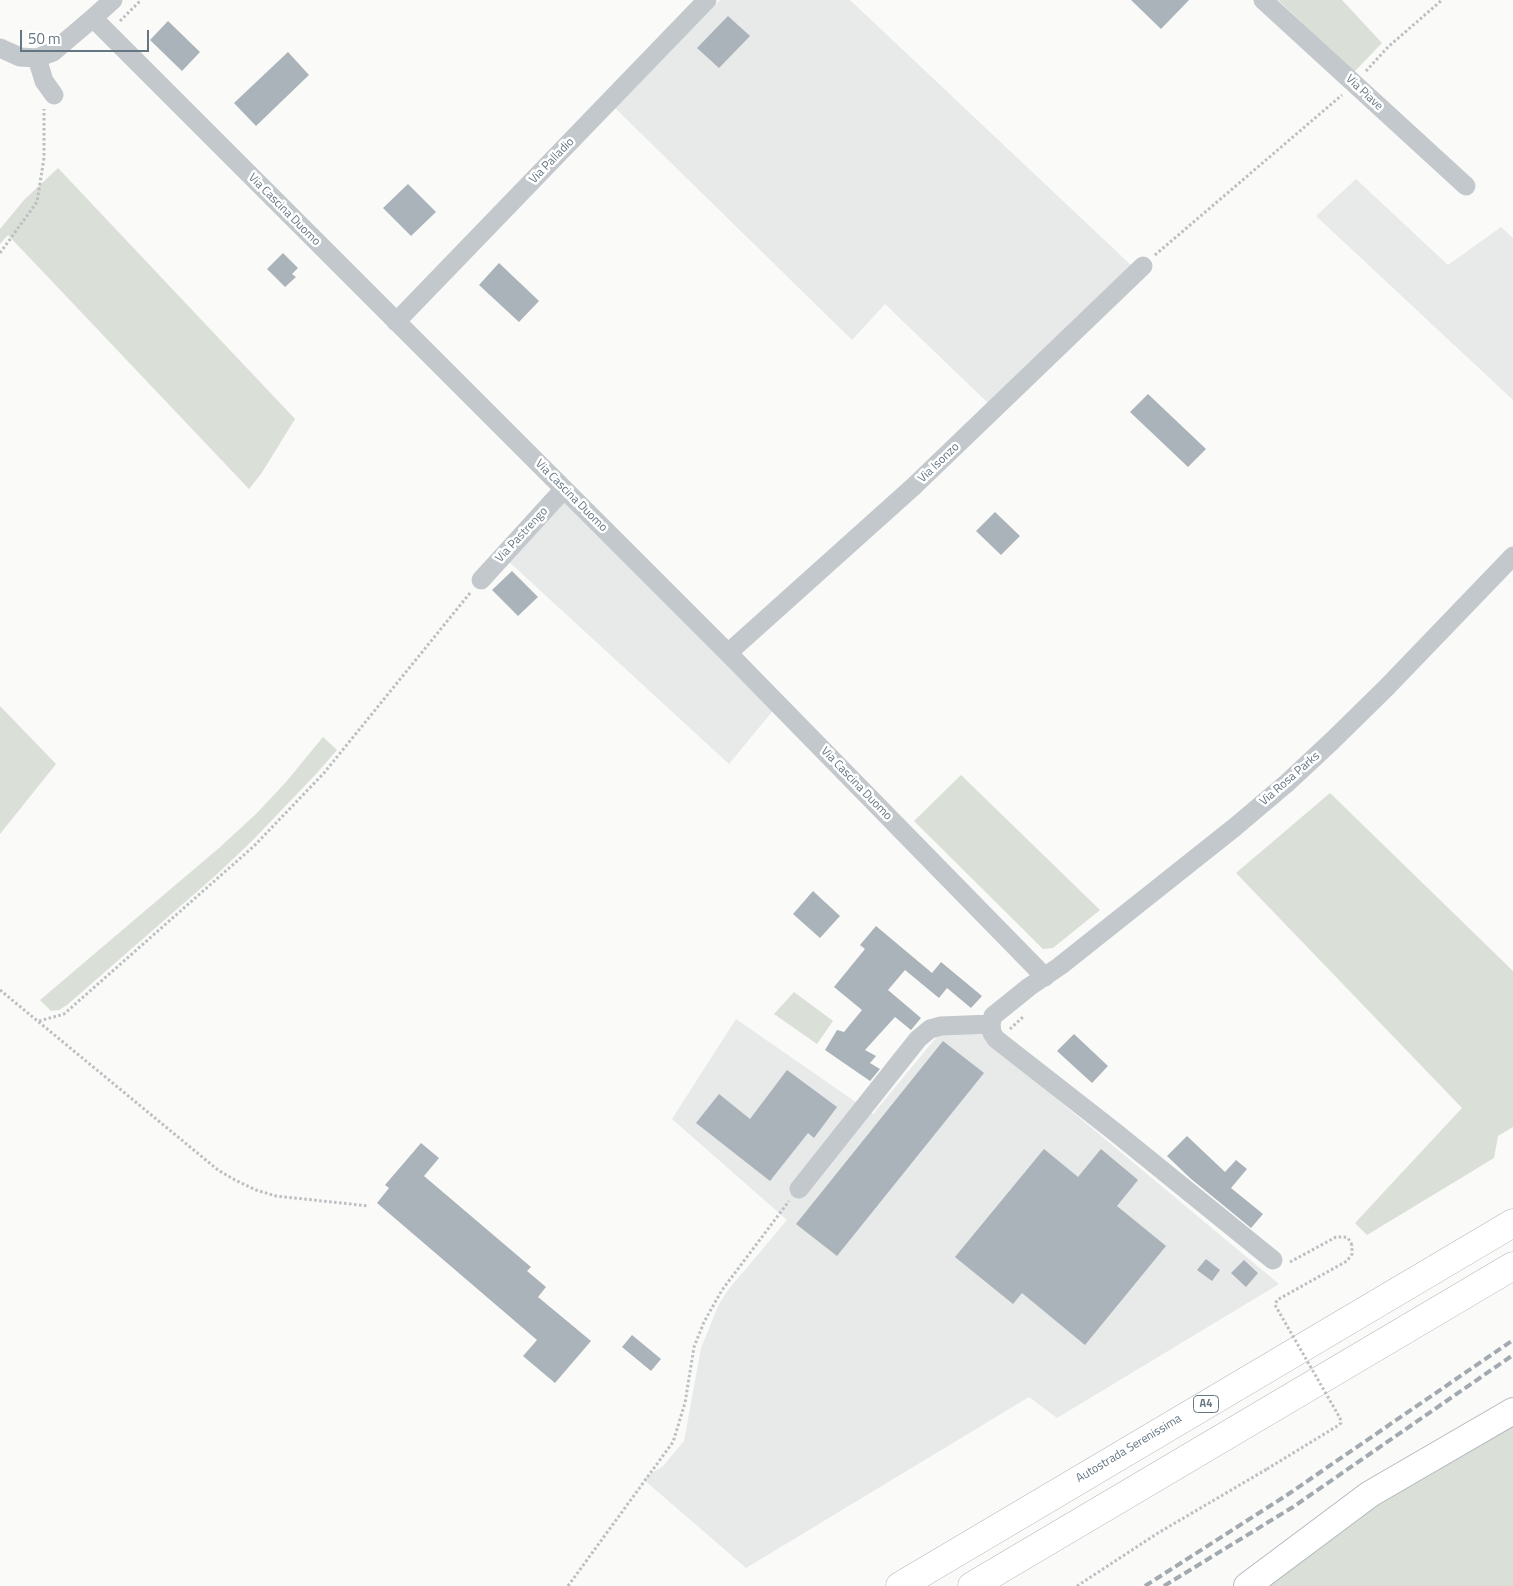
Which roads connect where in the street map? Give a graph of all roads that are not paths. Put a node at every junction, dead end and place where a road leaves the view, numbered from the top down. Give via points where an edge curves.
1 (113, 0) edge
2 (707, 0) edge
3 (1263, 0) edge
4 (94, 18) junction
5 (0, 48) edge
6 (37, 58) junction
7 (49, 88) road end
8 (1466, 186) dead end
9 (1143, 266) road end
10 (396, 322) junction
11 (564, 489) junction
12 (1513, 556) edge
13 (481, 580) road end
14 (728, 653) junction
15 (1045, 977) junction
16 (991, 1024) junction
17 (799, 1189) road end
18 (1513, 1223) edge
19 (1281, 1262) road end
20 (1513, 1266) edge
21 (1513, 1411) edge
22 (900, 1586) edge
23 (972, 1586) edge
24 (1247, 1586) edge

1 - 4 street
2 - 10 street, Via Palladio
3 - 8 street, Via Piave
4 - 6 street via 53,52
4 - 10 street, Via Cascina Duomo
5 - 6 street via 20,57
6 - 7 street
9 - 14 street, Via Isonzo via 913,487
10 - 11 street, Via Cascina Duomo
11 - 13 street, Via Pastrengo
11 - 14 street, Via Cascina Duomo
12 - 15 street, Via Rosa Parks via 1387,687 1287,783
14 - 15 street, Via Cascina Duomo
15 - 16 street, Via Rosa Parks via 993,1016
16 - 17 street via 941,1026 930,1029 918,1039
16 - 19 street via 996,1039
18 - 22 highway, Autostrada Serenissima / A4
20 - 23 highway
21 - 24 street via 1370,1494

